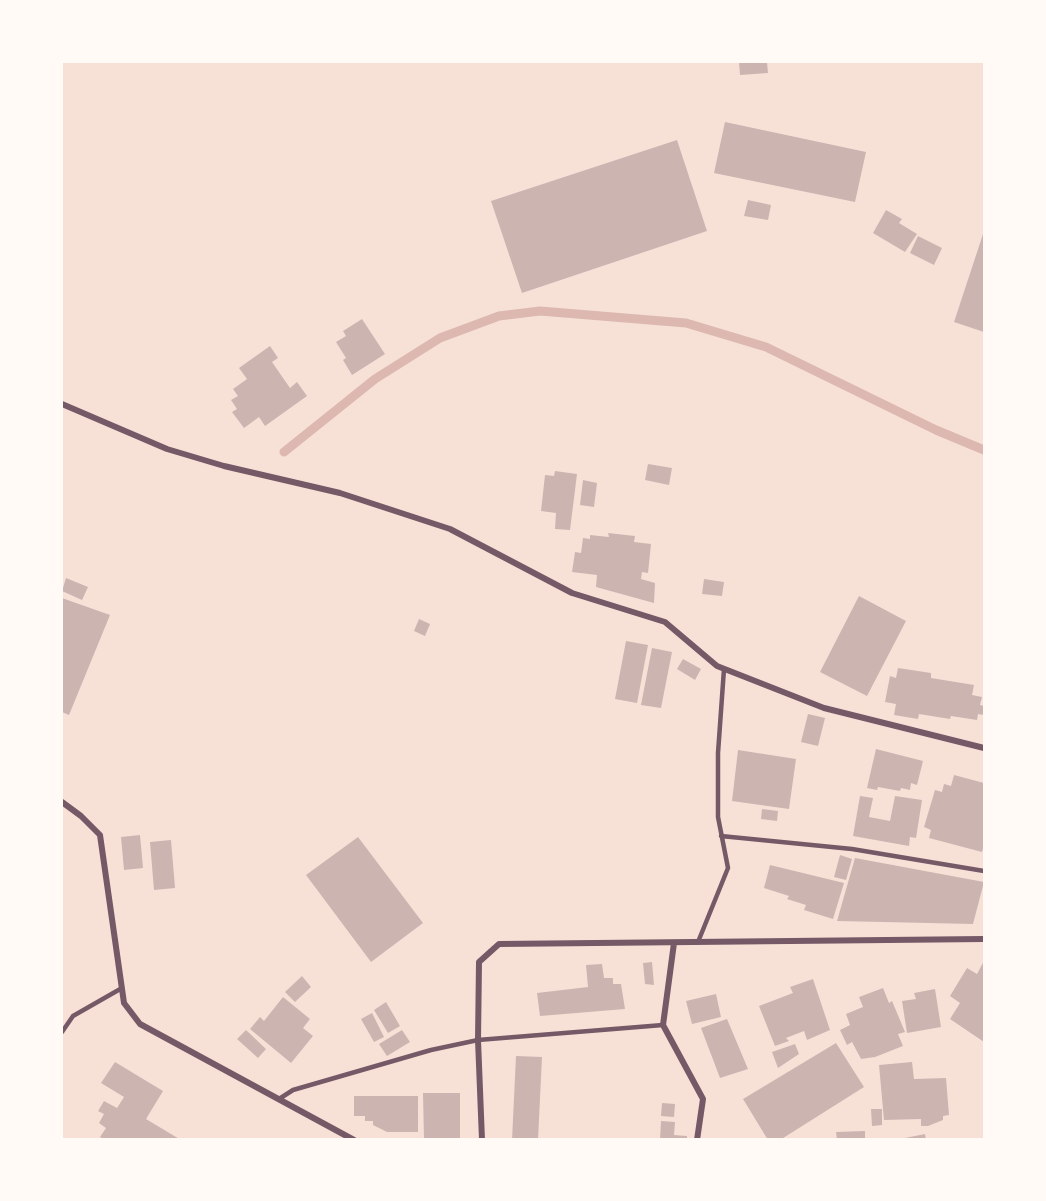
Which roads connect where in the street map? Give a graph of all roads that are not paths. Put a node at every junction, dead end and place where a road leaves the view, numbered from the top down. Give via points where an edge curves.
1 (62, 404) edge
2 (724, 669) junction
3 (984, 748) edge
4 (62, 802) edge
5 (721, 836) junction
6 (984, 871) edge
7 (984, 939) edge
8 (698, 942) junction
9 (674, 943) junction
10 (122, 988) junction
11 (663, 1025) junction
12 (62, 1032) edge
13 (478, 1040) junction
14 (279, 1099) junction
15 (354, 1140) edge
16 (482, 1140) edge
17 (697, 1140) edge

1 - 2 street via 167,449 340,493 450,529 572,593 665,622
2 - 3 street via 824,708
2 - 5 lane via 718,753
4 - 10 street via 100,835
5 - 6 lane via 852,849
5 - 8 lane via 728,868
7 - 8 street
8 - 9 street
9 - 11 street
9 - 13 street via 499,944 479,962
10 - 12 lane via 72,1016
10 - 14 street via 124,1003 140,1024
11 - 13 lane
11 - 17 street via 703,1099
13 - 14 lane via 293,1090
13 - 16 street
14 - 15 street

